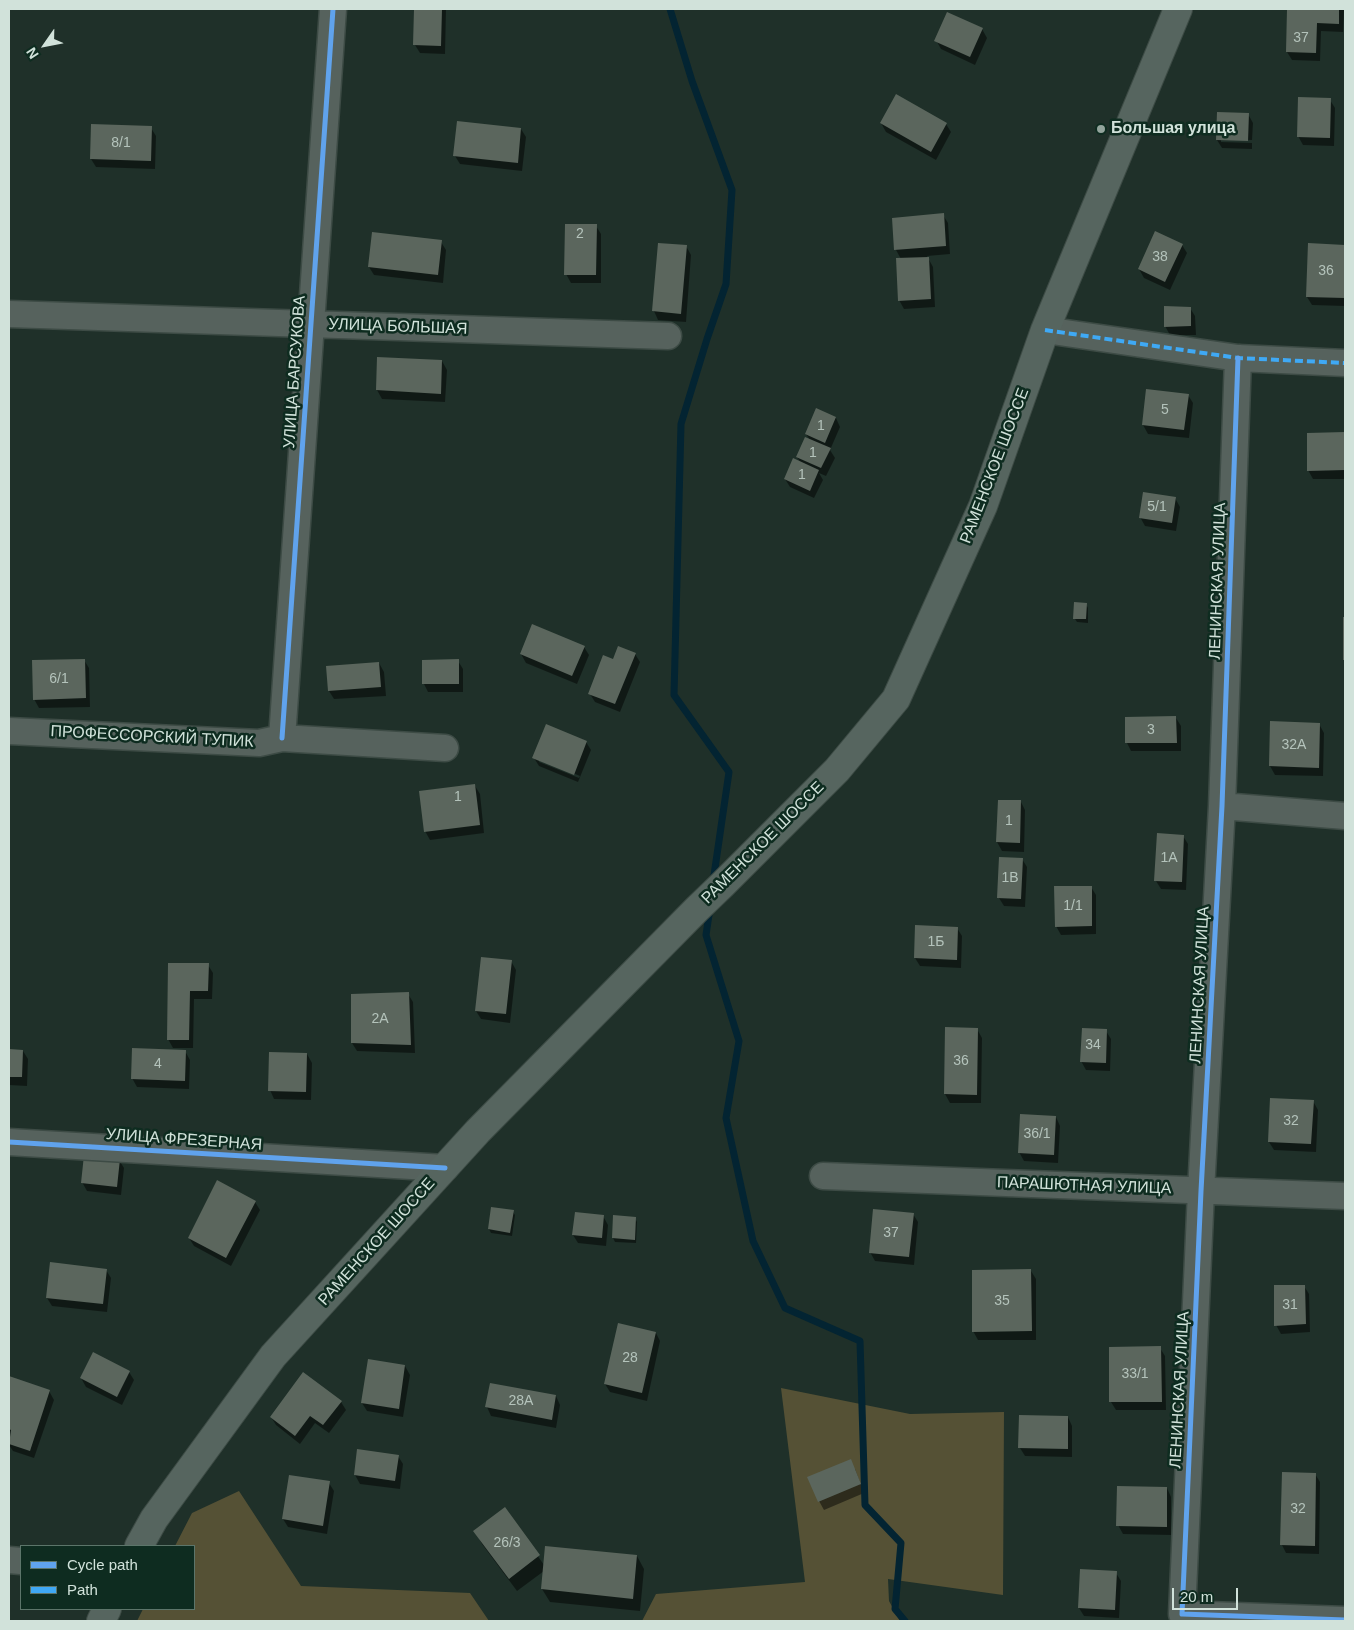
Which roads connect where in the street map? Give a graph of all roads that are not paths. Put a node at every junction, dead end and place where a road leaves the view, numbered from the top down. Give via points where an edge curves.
1 (333, 9) edge
2 (1178, 9) edge
3 (9, 314) edge
4 (310, 324) junction
5 (1045, 330) junction
6 (668, 336) dead end
7 (1238, 358) junction
8 (1345, 364) edge
9 (9, 731) edge
10 (282, 738) junction
11 (445, 748) dead end
12 (1222, 806) junction
13 (1345, 816) edge
14 (9, 1142) edge
15 (445, 1168) junction
16 (823, 1176) dead end
17 (1201, 1190) junction
18 (1345, 1196) edge
19 (140, 1545) edge
20 (1345, 1620) edge

1 - 4 street, УЛИЦА БАРСУКОВА
2 - 5 main road, РАМЕНСКОЕ ШОССЕ
3 - 4 street, УЛИЦА БОЛЬШАЯ
4 - 6 street, УЛИЦА БОЛЬШАЯ
4 - 10 street, УЛИЦА БАРСУКОВА
5 - 7 street
5 - 15 main road, РАМЕНСКОЕ ШОССЕ via 983,506 896,699 837,770
7 - 8 street
7 - 12 street, ЛЕНИНСКАЯ УЛИЦА
9 - 10 street, ПРОФЕССОРСКИЙ ТУПИК via 259,743
10 - 11 street, ПРОФЕССОРСКИЙ ТУПИК
12 - 13 street
12 - 17 street, ЛЕНИНСКАЯ УЛИЦА
14 - 15 street, УЛИЦА ФРЕЗЕРНАЯ
15 - 19 main road, РАМЕНСКОЕ ШОССЕ via 273,1356 154,1519
16 - 17 street, ПАРАШЮТНАЯ УЛИЦА
17 - 18 street, ПАРАШЮТНАЯ УЛИЦА
17 - 20 street, ЛЕНИНСКАЯ УЛИЦА via 1182,1614

